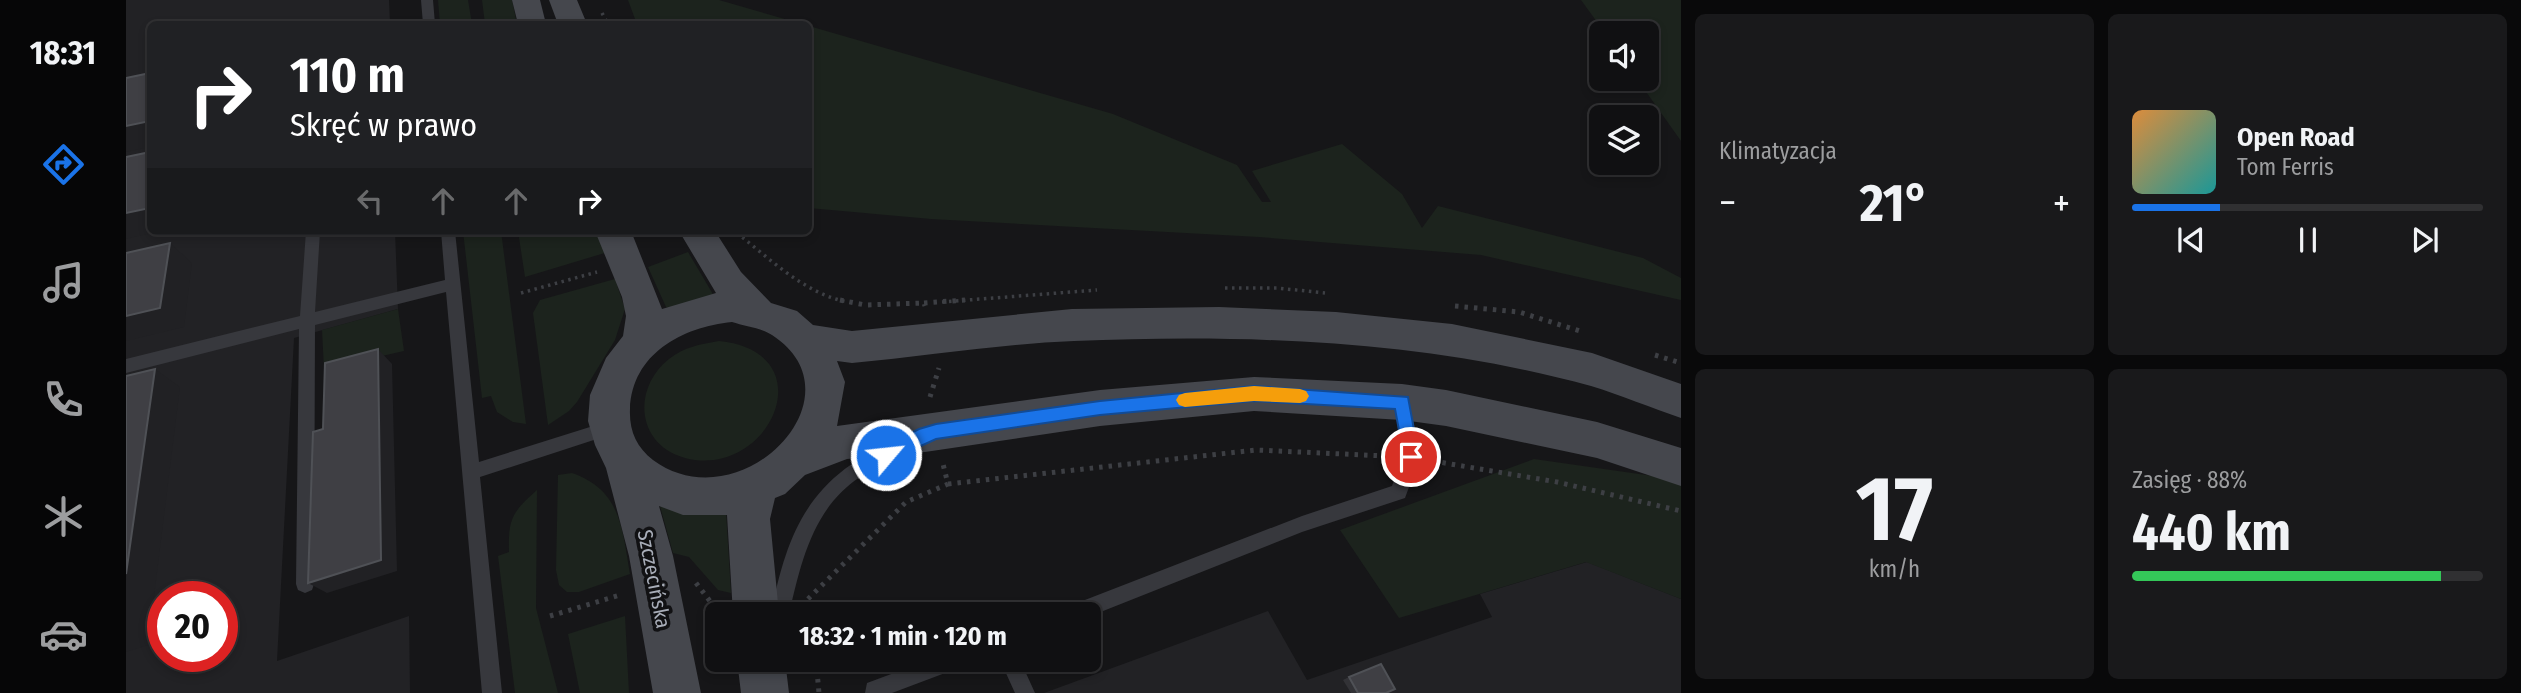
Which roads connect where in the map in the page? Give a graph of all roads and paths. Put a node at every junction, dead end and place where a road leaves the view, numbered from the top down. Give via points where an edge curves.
1 (428, 0) edge
2 (526, 0) edge
3 (563, 0) edge
4 (429, 21) edge
5 (531, 21) edge
6 (571, 21) edge
7 (313, 235) edge
8 (448, 235) edge
9 (615, 235) edge
10 (699, 235) edge
11 (454, 284) junction
12 (756, 310) junction
13 (307, 320) junction
14 (808, 340) junction
15 (641, 342) junction
16 (126, 366) edge
17 (1681, 401) edge
18 (1402, 402) junction
19 (925, 434) junction
20 (618, 447) junction
21 (1411, 457) junction
22 (796, 460) junction
23 (1681, 467) edge
24 (472, 472) junction
25 (948, 484) dead end
26 (757, 486) junction
27 (1681, 511) edge
28 (305, 584) edge
29 (755, 602) edge
30 (783, 602) edge
31 (1101, 603) edge
32 (817, 672) edge
33 (922, 672) edge
34 (1016, 672) edge
35 (874, 690) dead end
36 (492, 693) edge
37 (677, 693) edge
38 (819, 693) edge
39 (1026, 693) edge

1 - 4 lane
2 - 5 main road
3 - 6 main road
7 - 13 lane
8 - 11 lane
9 - 15 main road via 641,298 645,316
10 - 12 main road via 728,282
11 - 13 lane
11 - 24 lane
12 - 14 main road via 791,325
12 - 15 main road via 708,309 683,316
13 - 16 lane
13 - 28 lane
14 - 17 main road via 852,347 1072,325 1219,323 1336,328 1452,340 1592,370
14 - 22 main road via 824,368 827,386 820,424
15 - 20 main road via 615,379 607,408
18 - 19 main road via 1254,394 1100,408
18 - 21 lane
18 - 23 main road via 1597,440
19 - 22 main road via 846,441
19 - 30 lane via 850,474 825,497 806,526 791,563
20 - 24 lane
20 - 26 main road via 653,485 685,496 734,494
20 - 37 main road, Szczecińska via 651,556
21 - 25 path via 1256,450
21 - 27 path via 1557,482
21 - 31 lane via 1399,492 1302,524
22 - 26 main road
24 - 36 lane
26 - 29 main road via 748,519
32 - 38 path
33 - 35 lane
34 - 39 lane

